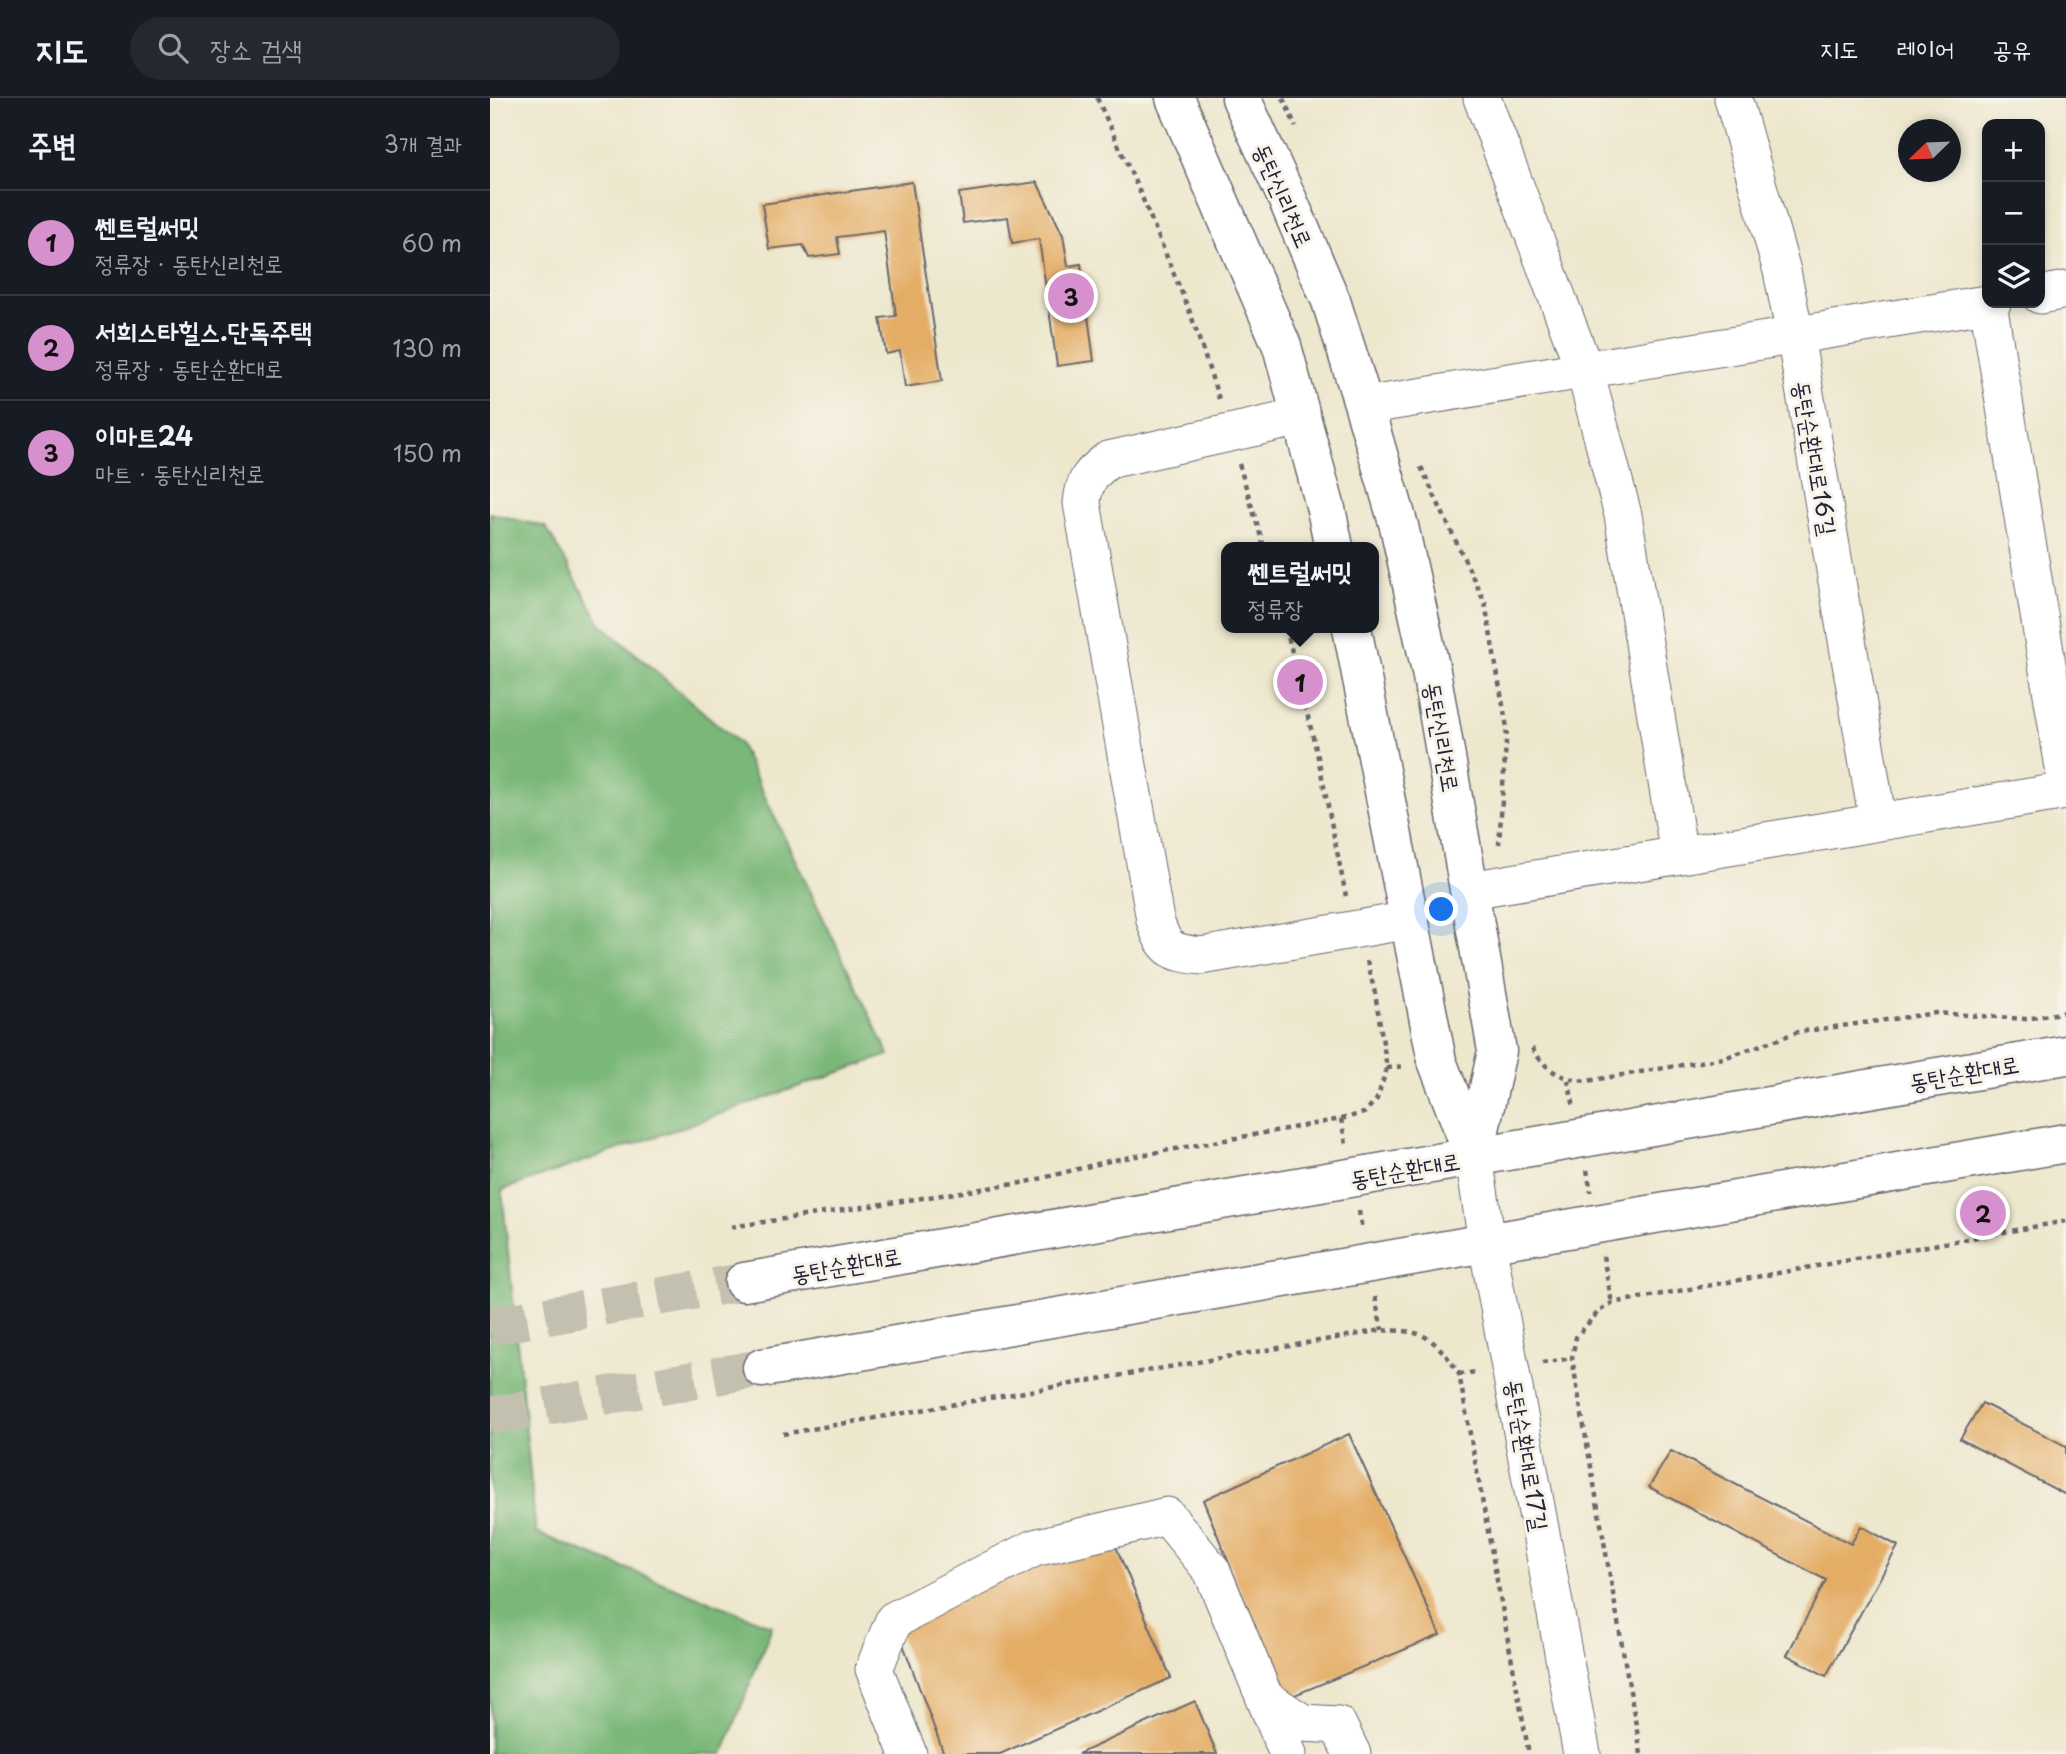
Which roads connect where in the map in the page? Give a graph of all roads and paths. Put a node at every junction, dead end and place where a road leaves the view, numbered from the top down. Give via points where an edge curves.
1 (1097, 98) edge
2 (1175, 98) edge
3 (1241, 98) edge
4 (1482, 98) edge
5 (1733, 98) edge
6 (2066, 290) edge
7 (2045, 294) edge
8 (1982, 304) edge
9 (1991, 308) edge
10 (1795, 335) junction
11 (1585, 371) junction
12 (1364, 406) junction
13 (1301, 418) junction
14 (1231, 434) junction
15 (1263, 542) edge
16 (1333, 542) edge
17 (1287, 633) edge
18 (1353, 633) edge
19 (2066, 780) edge
20 (2066, 791) edge
21 (1878, 822) junction
22 (1679, 855) junction
23 (1470, 890) junction
24 (1410, 920) junction
25 (1358, 929) junction
26 (2066, 1012) edge
27 (1531, 1046) dead end
28 (2066, 1055) edge
29 (1341, 1119) junction
30 (2066, 1143) edge
31 (1474, 1157) junction
32 (1352, 1178) junction
33 (2066, 1222) edge
34 (732, 1227) dead end
35 (1487, 1243) junction
36 (1368, 1264) junction
37 (744, 1282) tunnel mouth
38 (1382, 1330) junction
39 (762, 1368) tunnel mouth
40 (783, 1434) dead end
41 (1265, 1698) junction
42 (893, 1719) junction
43 (878, 1754) edge
44 (908, 1754) edge
45 (1288, 1754) edge
46 (1322, 1754) edge
47 (1350, 1754) edge
48 (1529, 1754) edge
49 (1582, 1754) edge
50 (1641, 1754) edge

1 - 14 path via 1191,314
2 - 13 main road via 1282,346
3 - 12 main road, 동탄신리천로 via 1331,301
4 - 11 street
5 - 10 street, 동탄순환대로16길 via 1782,271
6 - 7 street
8 - 10 street
9 - 19 street
10 - 11 street
10 - 21 street, 동탄순환대로16길
11 - 12 street
11 - 22 street via 1623,515
12 - 23 main road, 동탄신리천로 via 1399,526 1432,671
13 - 14 street
13 - 16 main road
14 - 15 path
14 - 25 street via 1108,460 1091,473 1084,486 1082,503 1155,920 1162,940 1176,952 1201,956
17 - 25 path via 1318,757 1343,889
18 - 24 main road
20 - 21 street
21 - 22 street
22 - 23 street
23 - 31 main road, 동탄신리천로 via 1497,1051
24 - 25 street
24 - 31 main road via 1437,1061
25 - 29 path via 1375,993 1387,1068 1377,1099 1364,1113
26 - 27 path via 2026,1018 1936,1013 1798,1032 1724,1058 1587,1081 1568,1080 1542,1064
28 - 31 main road, 동탄순환대로
29 - 32 path
29 - 34 path via 1109,1161 1027,1182
30 - 35 main road
31 - 32 main road, 동탄순환대로
31 - 35 street, 동탄순환대로17길
32 - 36 path
32 - 37 main road, 동탄순환대로
33 - 50 path via 1612,1303 1576,1337 1572,1358
35 - 36 main road
35 - 49 street, 동탄순환대로17길
36 - 38 path
36 - 39 main road
38 - 40 path
38 - 48 path via 1417,1333 1435,1344 1459,1374
41 - 42 street via 1212,1571 1167,1516 1034,1548 894,1619 873,1669
41 - 45 street
41 - 47 street via 1303,1723 1338,1725
42 - 43 street
42 - 44 street
46 - 47 street via 1328,1749

